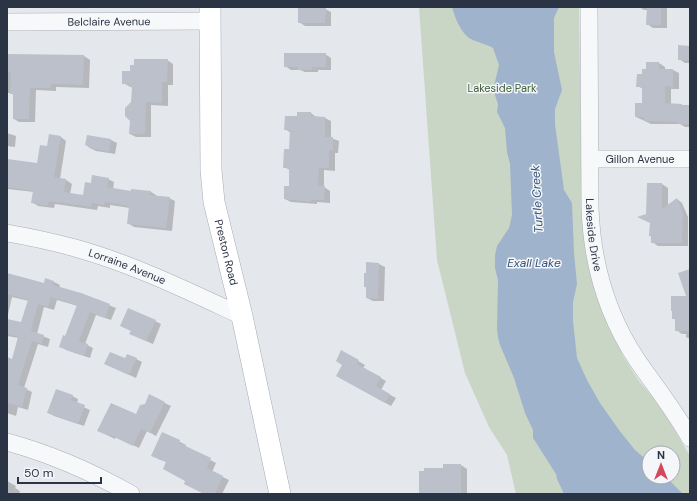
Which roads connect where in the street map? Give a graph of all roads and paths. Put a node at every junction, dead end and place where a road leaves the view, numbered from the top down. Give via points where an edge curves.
1 (588, 7) edge
2 (210, 14) edge
3 (7, 22) edge
4 (590, 159) junction
5 (690, 159) edge
6 (7, 232) edge
7 (242, 316) junction
8 (688, 431) edge
9 (7, 442) edge
10 (131, 494) edge
11 (280, 494) edge

1 - 4 street, Lakeside Drive
2 - 3 street, Belclaire Avenue
2 - 7 main road, Preston Road via 211,170 214,202
4 - 5 street, Gillon Avenue
4 - 8 street, Lakeside Drive via 594,257 609,304 636,358
6 - 7 street, Lorraine Avenue via 76,248 121,263
7 - 11 main road, Preston Road
9 - 10 street via 77,466

